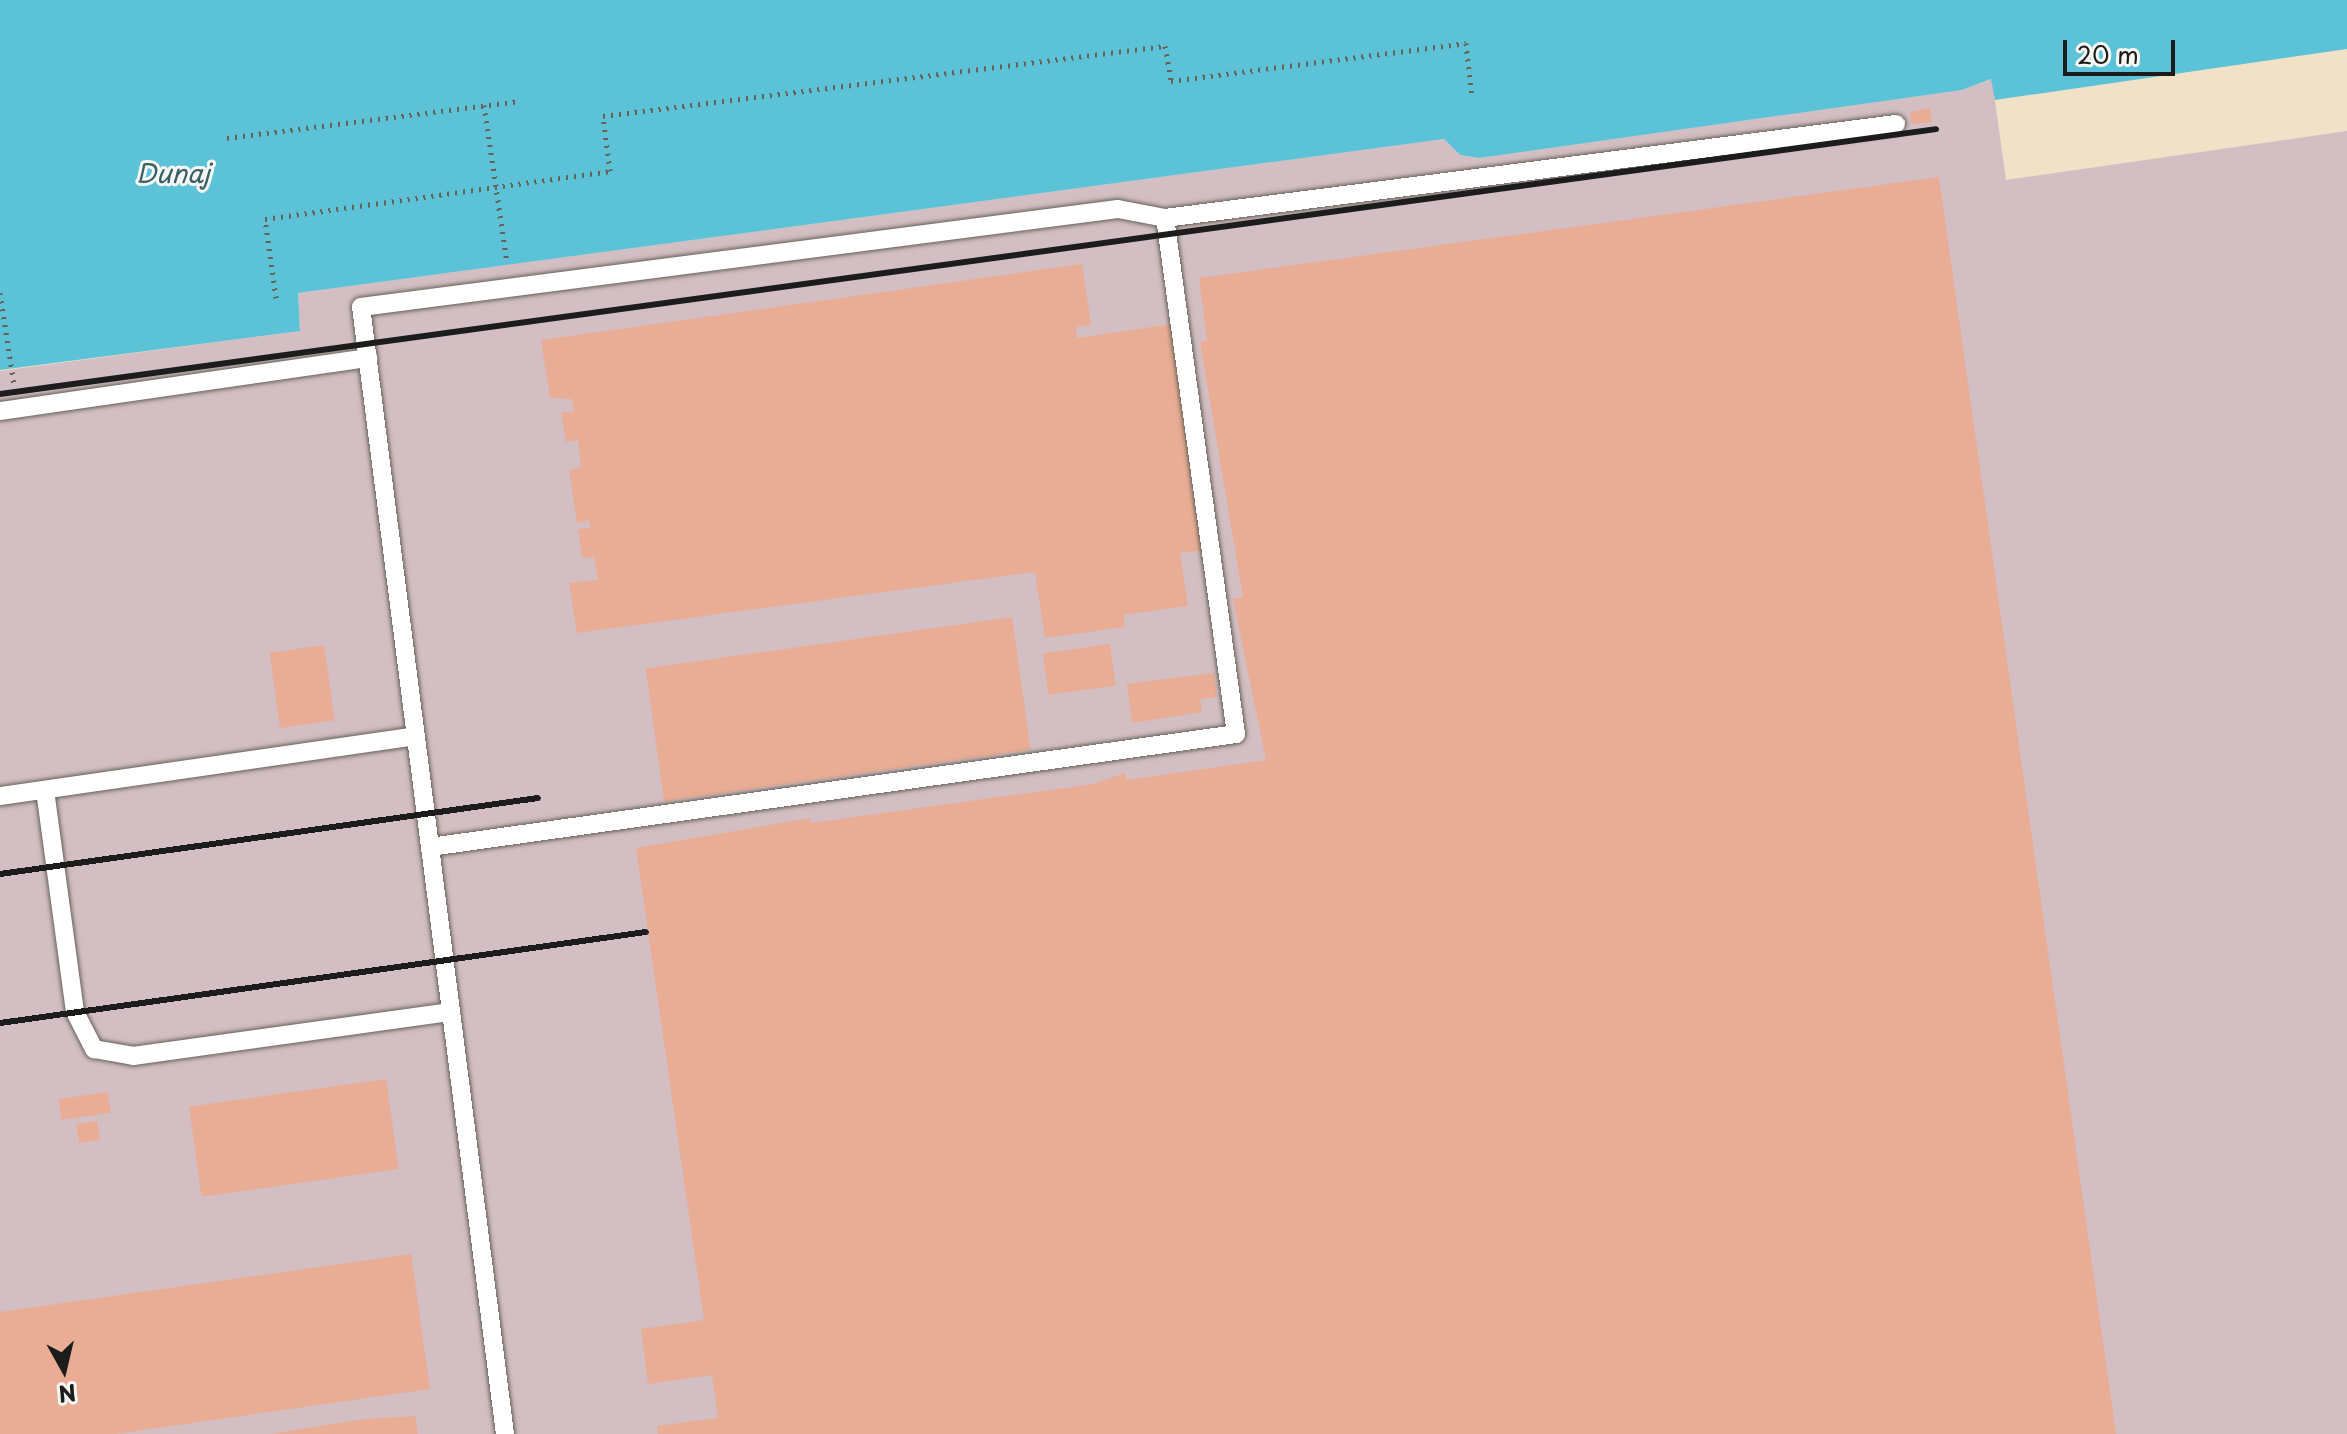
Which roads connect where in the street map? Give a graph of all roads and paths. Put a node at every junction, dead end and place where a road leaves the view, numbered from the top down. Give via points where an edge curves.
1 (1472, 98) dead end
2 (519, 101) dead end
3 (484, 105) junction
4 (1896, 124) dead end
5 (227, 138) dead end
6 (1165, 218) junction
7 (510, 286) junction
8 (0, 293) edge
9 (276, 298) dead end
10 (368, 358) junction
11 (9, 410) edge
12 (416, 736) junction
13 (45, 790) junction
14 (0, 796) edge
15 (430, 847) junction
16 (451, 1012) junction
17 (505, 1434) edge

1 - 9 path via 1466,43 1171,81 1165,46 603,116 610,171 265,219
2 - 3 path
3 - 5 path
3 - 7 path
4 - 6 lane
6 - 7 lane via 1118,209
6 - 15 lane via 1236,734
7 - 10 lane via 361,307
8 - 11 path
10 - 11 lane
10 - 12 lane
12 - 13 lane
12 - 15 lane
13 - 14 lane
13 - 16 lane via 75,1012 94,1049 133,1056
15 - 16 lane
16 - 17 lane

